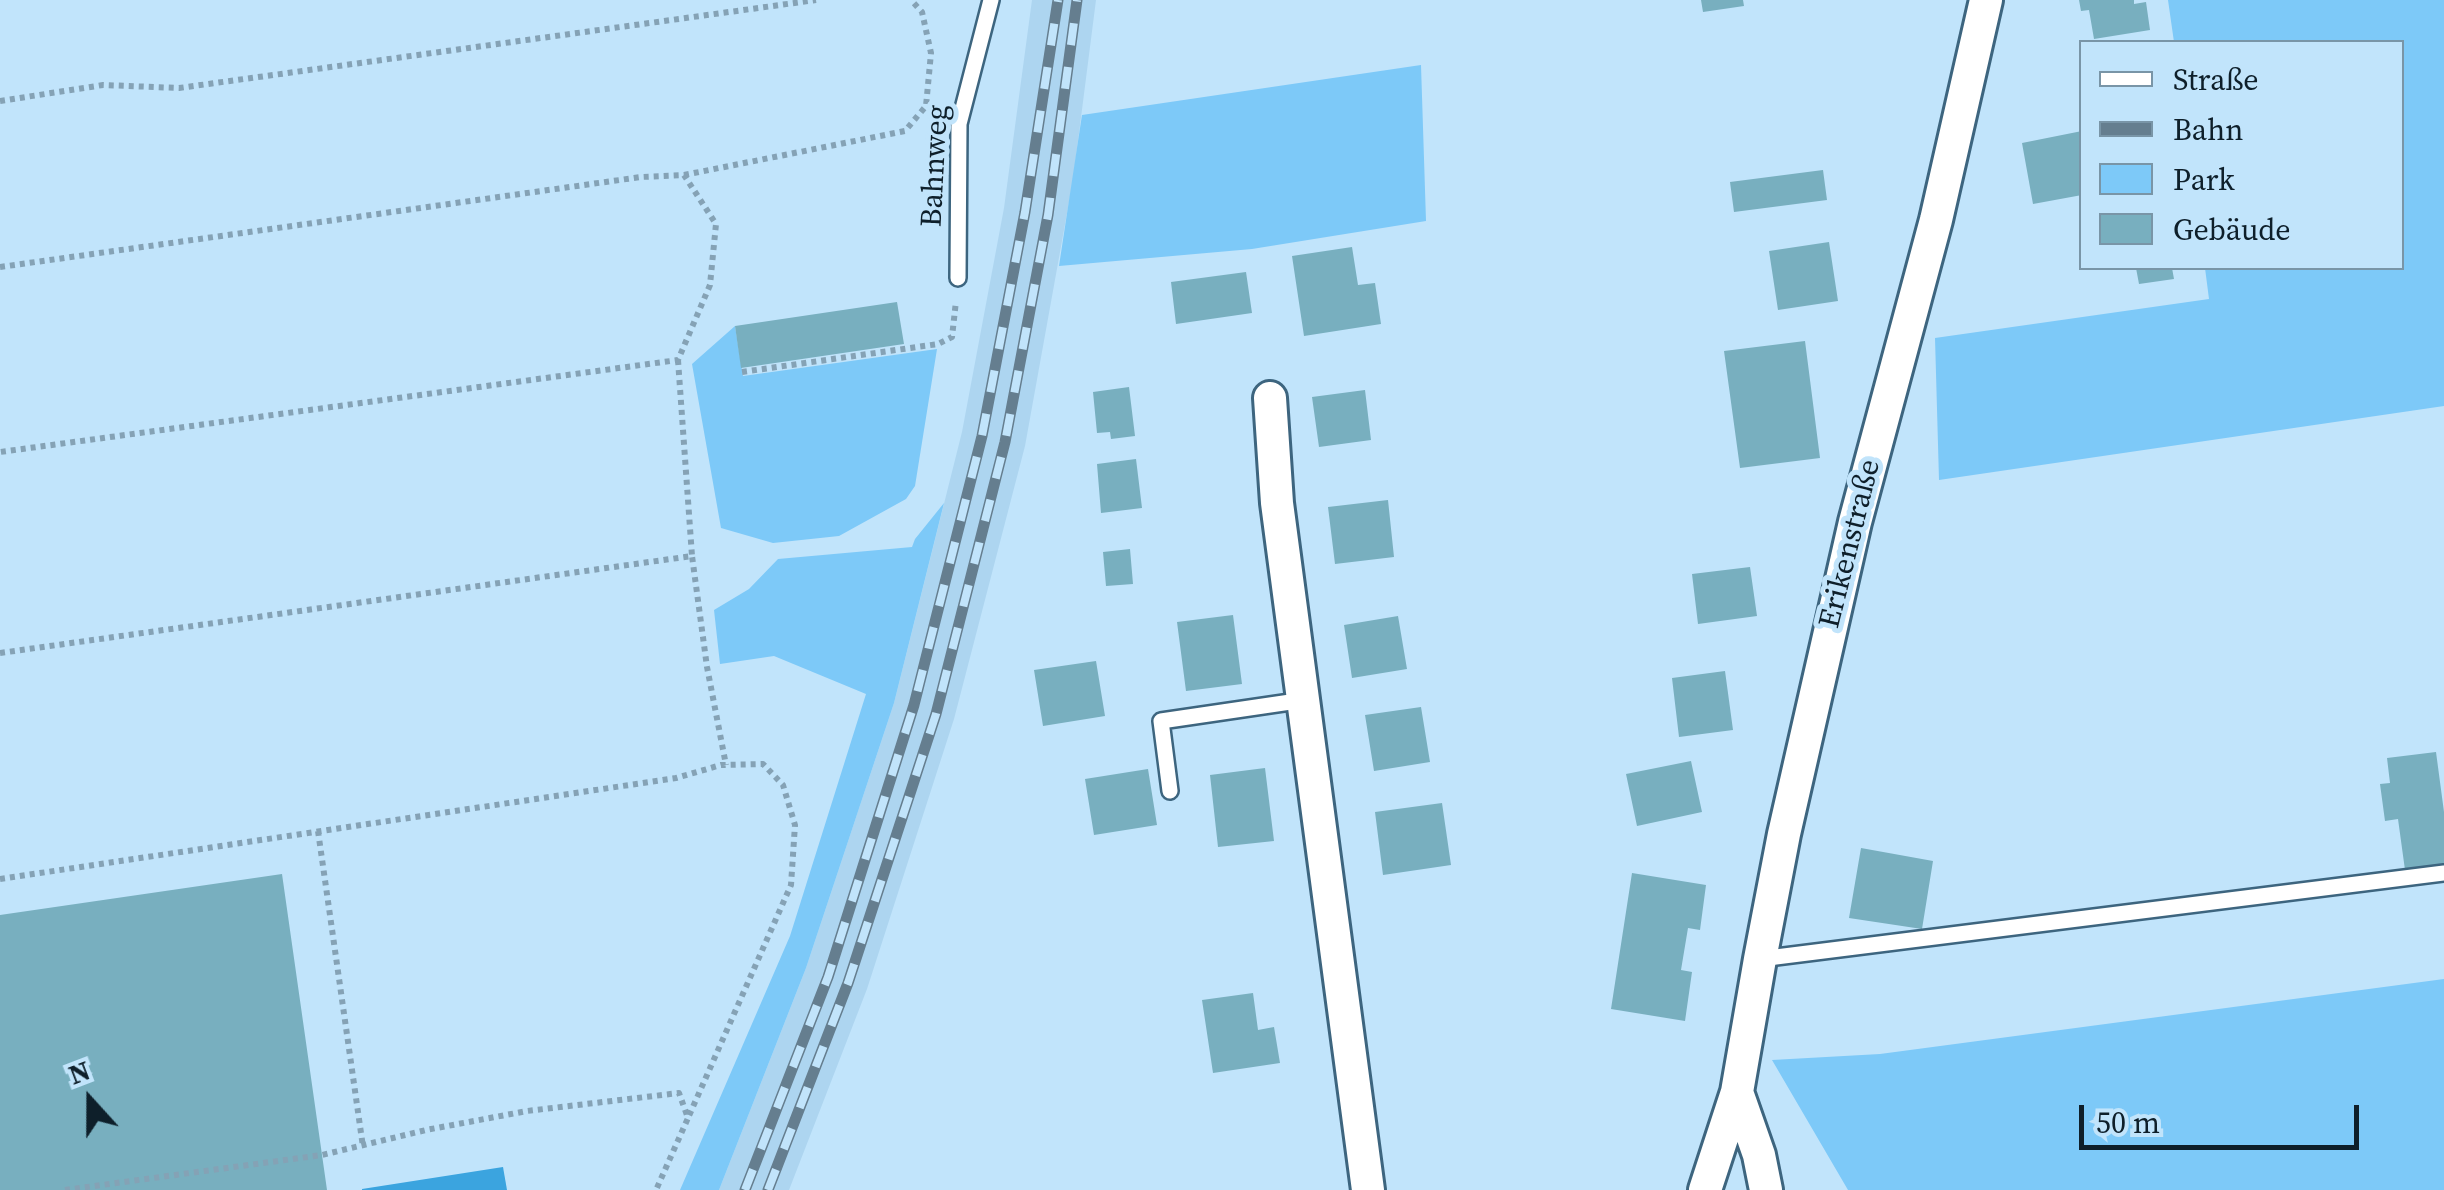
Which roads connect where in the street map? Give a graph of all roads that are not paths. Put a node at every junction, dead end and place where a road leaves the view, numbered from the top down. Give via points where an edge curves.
1 (991, 0) edge
2 (1986, 0) edge
3 (958, 278) road end
4 (1270, 398) dead end
5 (1304, 700) junction
6 (1170, 791) dead end
7 (2444, 873) edge
8 (1760, 959) junction
9 (1737, 1092) junction
10 (1368, 1190) edge
11 (1705, 1190) edge
12 (1766, 1190) edge

1 - 3 lane, Bahnweg via 959,124
2 - 8 street, Erikenstraße via 1936,220 1855,522
4 - 5 street
5 - 6 lane via 1162,721
5 - 10 street
7 - 8 lane
8 - 9 street, Erikenstraße
9 - 11 street, Erikenstraße
9 - 12 street, Erikenstraße

